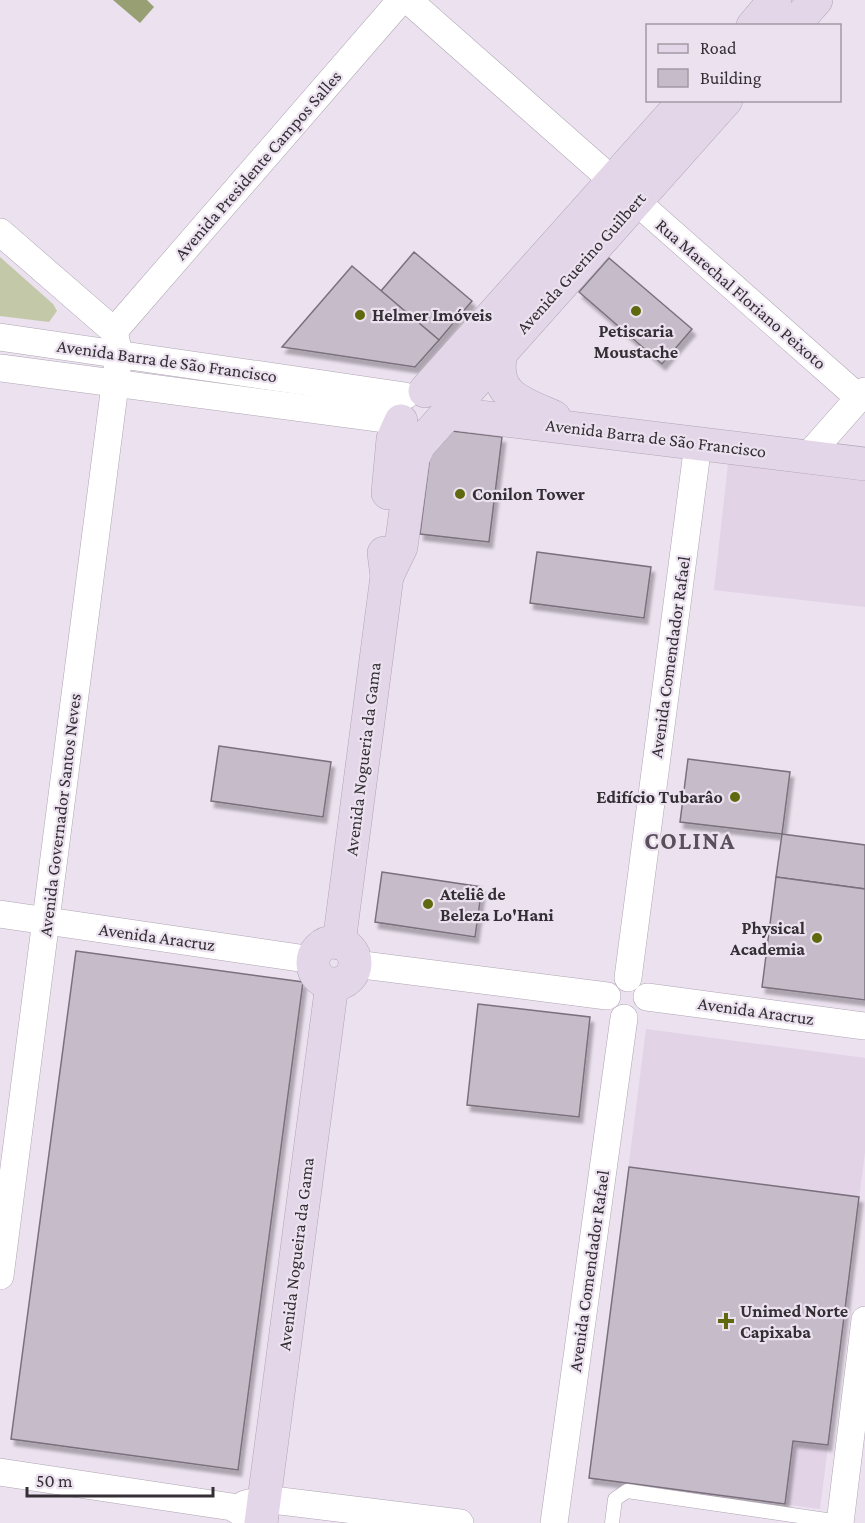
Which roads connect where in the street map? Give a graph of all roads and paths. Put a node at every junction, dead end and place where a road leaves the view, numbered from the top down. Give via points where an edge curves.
1 (401, 0) edge
2 (408, 0) edge
3 (776, 0) edge
4 (816, 0) edge
5 (755, 24) edge
6 (795, 24) edge
7 (685, 102) edge
8 (724, 102) edge
9 (625, 191) junction
10 (0, 232) edge
11 (0, 337) edge
12 (117, 343) junction
13 (501, 353) junction
14 (0, 368) edge
15 (116, 383) junction
16 (862, 395) edge
17 (423, 410) junction
18 (581, 429) junction
19 (698, 444) junction
20 (807, 457) junction
21 (865, 464) edge
22 (0, 914) edge
23 (46, 921) junction
24 (335, 963) junction
25 (628, 978) junction
26 (607, 996) junction
27 (647, 997) junction
28 (624, 1018) junction
29 (865, 1026) edge
30 (0, 1276) edge
31 (865, 1320) edge
32 (0, 1472) edge
33 (261, 1515) edge
34 (840, 1522) edge
35 (460, 1523) edge
36 (554, 1523) edge
37 (612, 1523) edge

1 - 12 street, Avenida Presidente Campos Salles
2 - 9 street, Rua Marechal Floriano Peixoto
3 - 5 main road
4 - 6 main road
7 - 9 main road, Avenida Guerino Guilbert
8 - 9 main road, Avenida Guerino Guilbert
9 - 13 main road, Avenida Guerino Guilbert
9 - 16 street, Rua Marechal Floriano Peixoto
9 - 17 main road, Avenida Guerino Guilbert
10 - 12 street
11 - 12 street, Avenida Barra de São Francisco
12 - 15 street, Avenida Governador Santos Neves
12 - 17 street, Avenida Barra de São Francisco
13 - 17 main road, Avenida Guerino Guilbert
13 - 18 main road via 497,371 503,388 519,401
14 - 15 street, Avenida Barra de São Francisco
15 - 17 street, Avenida Barra de São Francisco
15 - 23 street, Avenida Governador Santos Neves
16 - 20 street
17 - 18 main road, Avenida Barra de São Francisco
17 - 24 main road, Avenida Nogueria da Gama via 401,547 387,576
18 - 19 main road, Avenida Barra de São Francisco
19 - 20 main road, Avenida Barra de São Francisco
19 - 25 street, Avenida Comendador Rafael
20 - 21 main road, Avenida Barra de São Francisco
22 - 23 street, Avenida Aracruz
23 - 24 street, Avenida Aracruz
23 - 30 street, Avenida Governador Santos Neves
24 - 26 street, Avenida Aracruz
24 - 33 main road, Avenida Nogueira da Gama
25 - 26 street via 616,981
25 - 27 street via 639,982
26 - 28 street via 609,1008
27 - 28 street via 641,1013
27 - 29 street, Avenida Aracruz
28 - 36 street, Avenida Comendador Rafael
31 - 34 street
32 - 33 street via 232,1507
33 - 35 street
34 - 37 lane via 627,1491 615,1499

